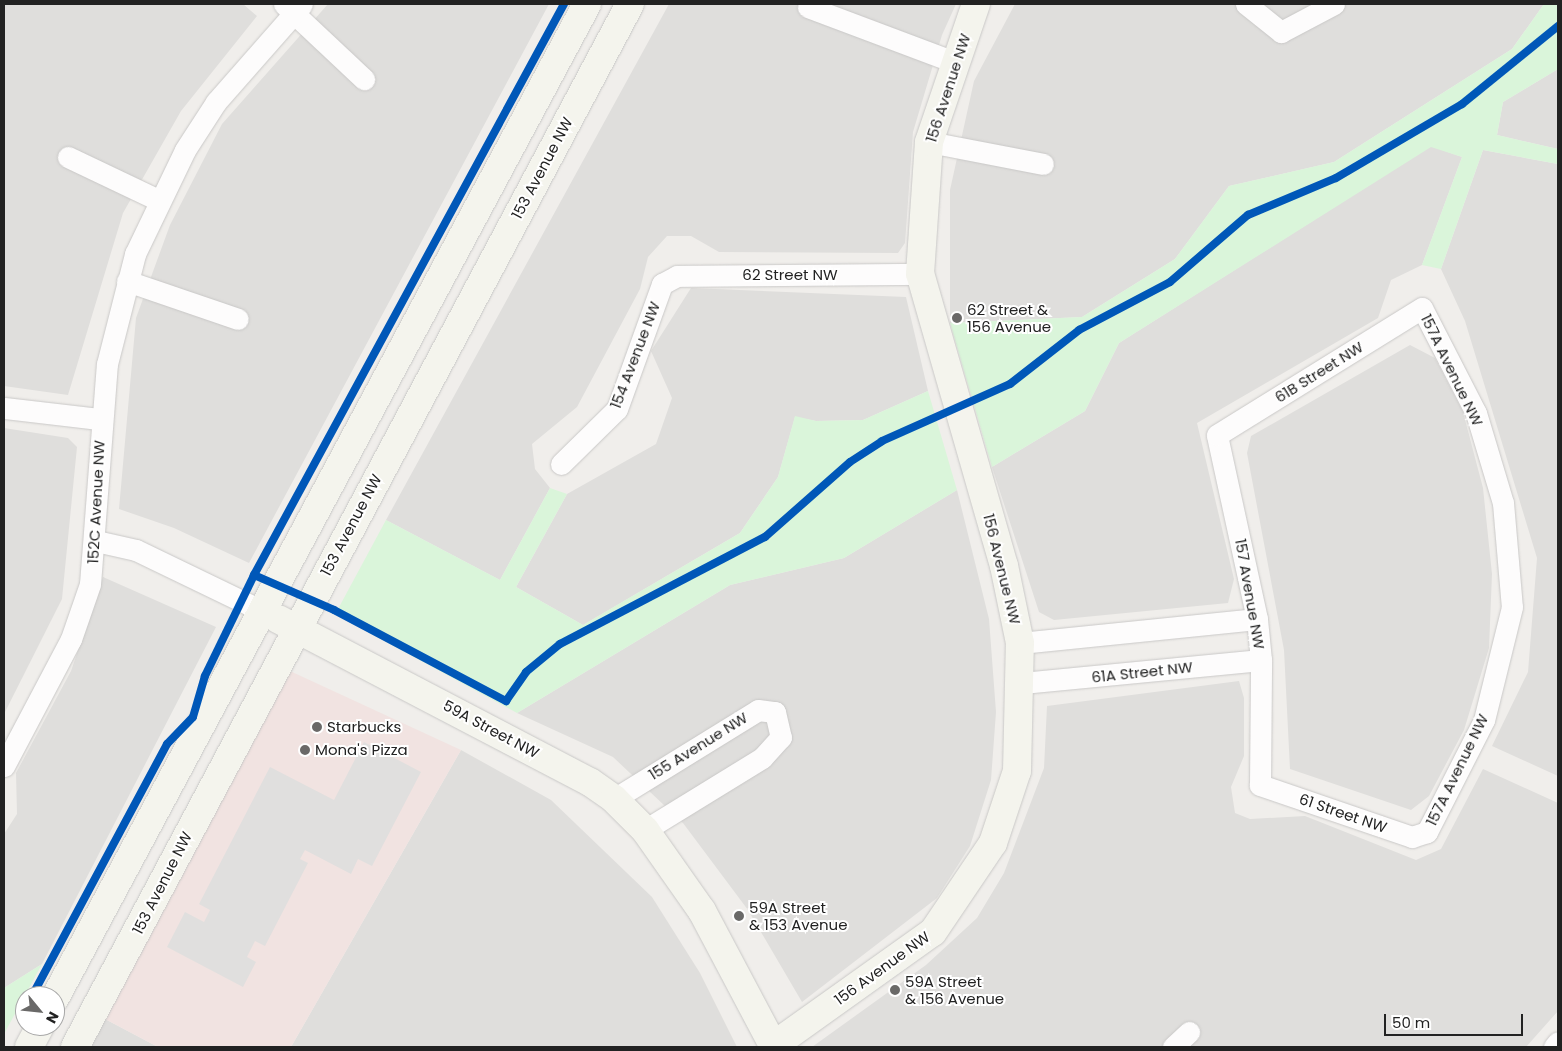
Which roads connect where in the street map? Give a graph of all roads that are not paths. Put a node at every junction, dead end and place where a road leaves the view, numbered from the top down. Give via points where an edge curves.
1 (587, 4) edge
2 (630, 4) edge
3 (976, 4) edge
4 (1246, 4) edge
5 (1334, 4) edge
6 (293, 7) edge
7 (808, 7) dead end
8 (954, 62) junction
9 (364, 79) dead end
10 (929, 142) junction
11 (68, 158) dead end
12 (1043, 164) dead end
13 (158, 200) junction
14 (920, 274) junction
15 (127, 281) junction
16 (662, 284) joint
17 (1422, 308) joint
18 (238, 319) dead end
19 (4, 408) edge
20 (99, 419) junction
21 (1217, 435) joint
22 (561, 464) dead end
23 (96, 541) junction
24 (260, 610) junction
25 (1257, 619) junction
26 (295, 628) junction
27 (1020, 643) junction
28 (1262, 660) junction
29 (1022, 683) junction
30 (4, 766) edge
31 (1260, 784) joint
32 (614, 799) junction
33 (645, 830) junction
34 (1426, 832) joint
35 (61, 986) edge
36 (1189, 1032) dead end
37 (1558, 1042) edge
38 (773, 1046) edge
39 (75, 1047) edge
40 (1173, 1047) edge
41 (1554, 1047) edge

1 - 24 main road
2 - 26 main road, 153 Avenue NW
3 - 8 main road, 156 Avenue NW
4 - 5 street via 1281,32
6 - 9 street, 152C Avenue NW
6 - 13 street, 152C Avenue NW via 216,102
7 - 8 street
8 - 10 main road, 156 Avenue NW
10 - 12 street
10 - 14 main road, 156 Avenue NW
11 - 13 street
13 - 15 street, 152C Avenue NW
14 - 16 street, 62 Street NW via 688,275
14 - 27 main road, 156 Avenue NW via 1004,566
15 - 18 street
15 - 20 street, 152C Avenue NW via 112,332
16 - 22 street, 154 Avenue NW via 617,409
17 - 21 street, 61B Street NW
17 - 34 street, 157A Avenue NW via 1479,422 1503,503 1512,606 1484,720
19 - 20 street
20 - 23 street, 152C Avenue NW
21 - 25 street, 157 Avenue NW
23 - 24 street, 59A Street NW via 136,550
23 - 30 street, 152C Avenue NW via 90,584 74,630
24 - 26 main road, 59A Street NW
24 - 35 main road
25 - 27 street
25 - 28 street, 157 Avenue NW
26 - 32 main road, 59A Street NW via 590,782
26 - 39 main road, 153 Avenue NW
27 - 29 main road, 156 Avenue NW
28 - 29 street, 61A Street NW
28 - 31 street, 157 Avenue NW
29 - 38 main road, 156 Avenue NW via 1017,771 993,843 933,932
31 - 34 street, 61 Street NW via 1412,837
32 - 33 main road, 59A Street NW
32 - 33 street, 155 Avenue NW via 758,710 775,712 781,737 762,758
33 - 38 main road, 59A Street NW via 702,912
36 - 40 street
37 - 41 street

